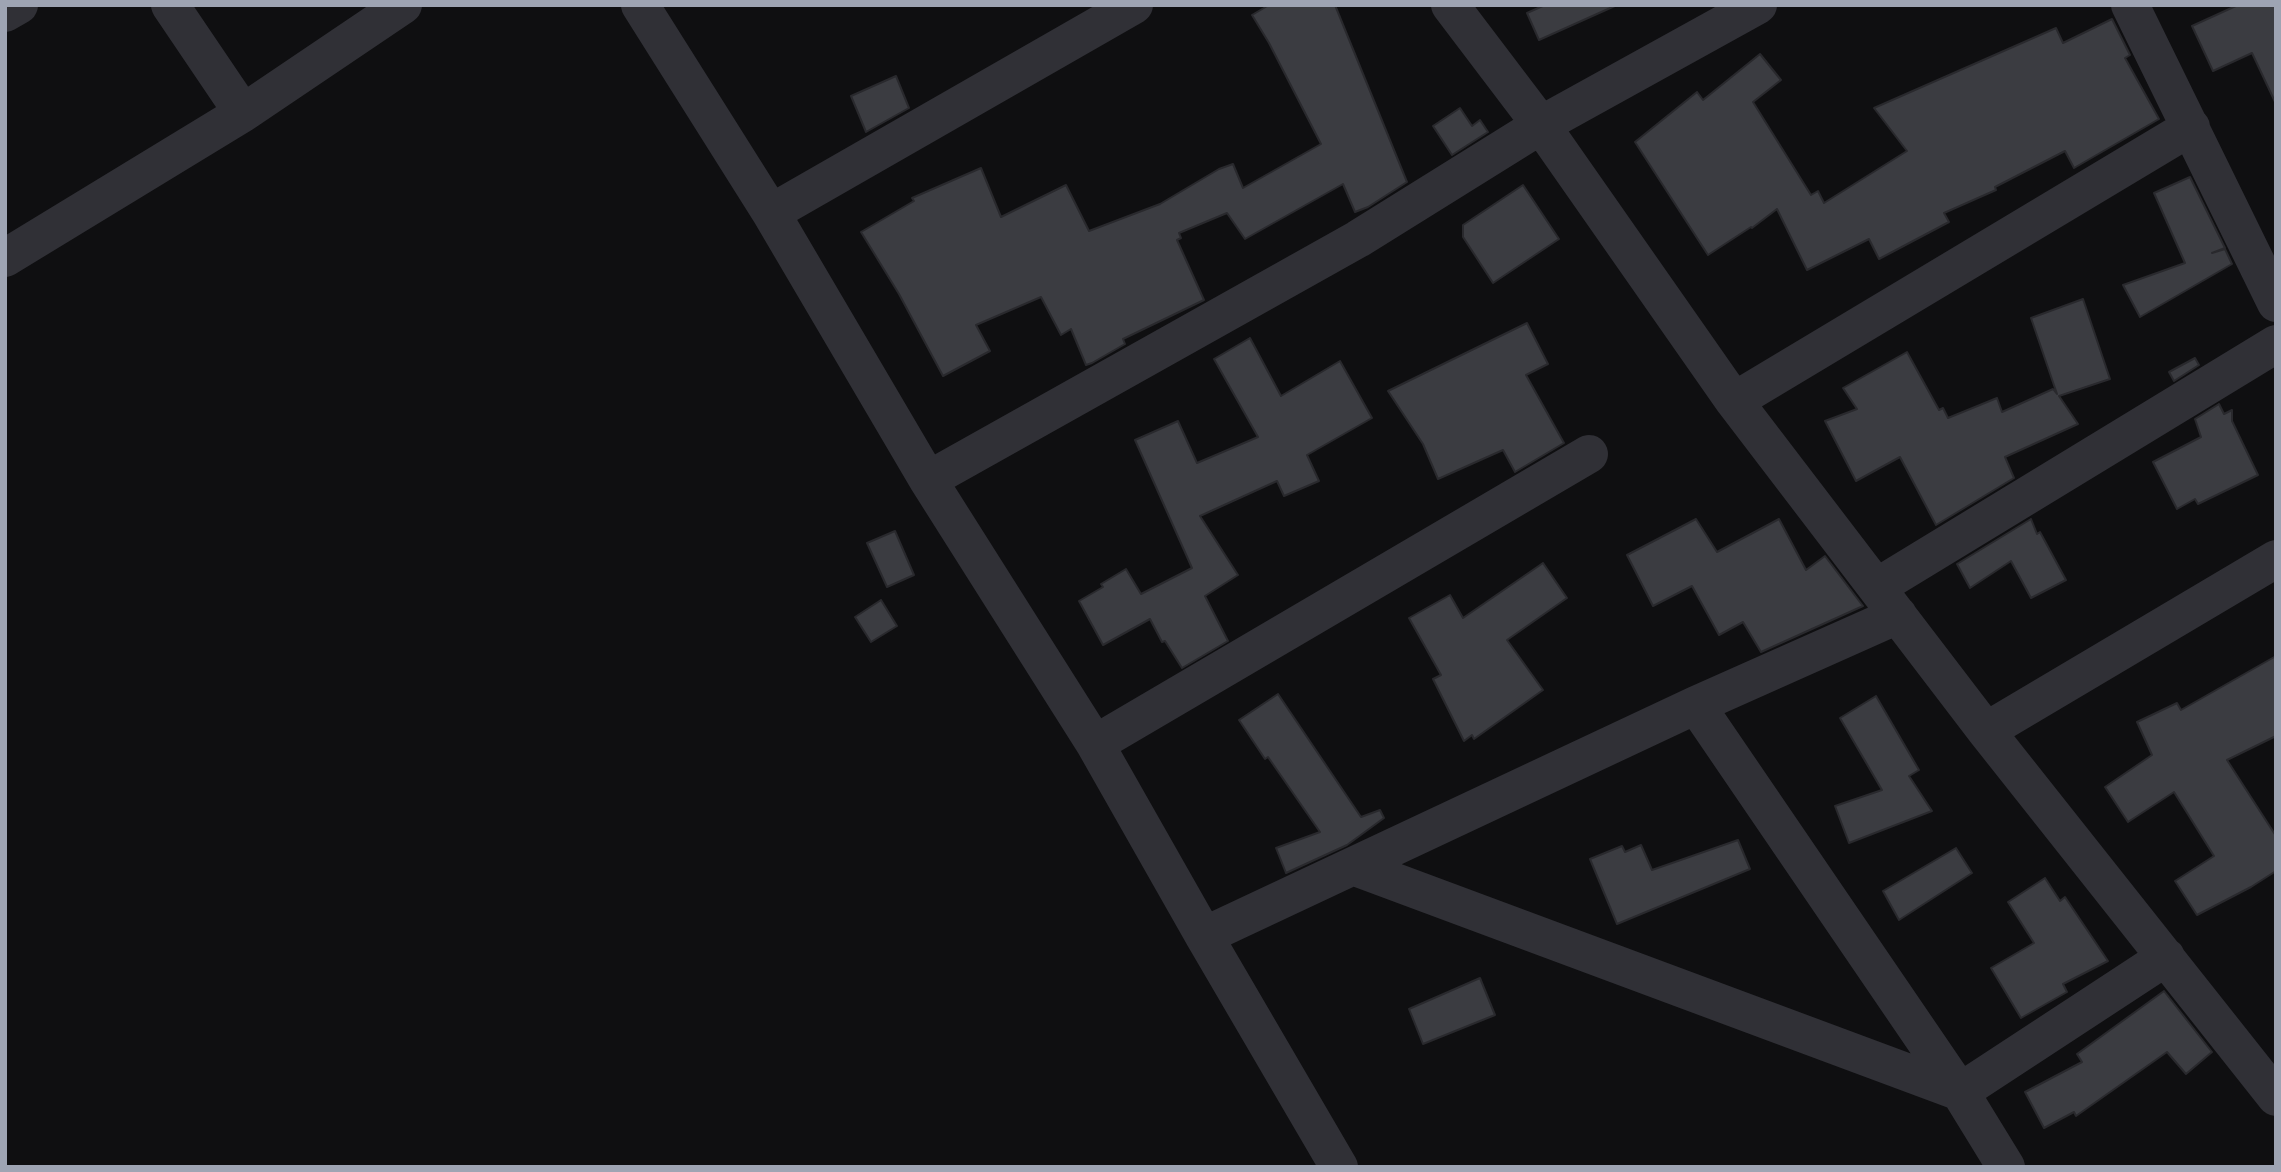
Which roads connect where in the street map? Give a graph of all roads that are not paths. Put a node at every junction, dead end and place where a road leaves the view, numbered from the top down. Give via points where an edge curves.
1 (19, 5) edge
2 (170, 5) edge
3 (403, 5) edge
4 (640, 5) edge
5 (1134, 5) edge
6 (1450, 5) edge
7 (1758, 5) edge
8 (2130, 5) edge
9 (5, 13) edge
10 (243, 113) junction
11 (1541, 125) junction
12 (2191, 127) junction
13 (771, 213) junction
14 (5, 258) edge
15 (2276, 303) edge
16 (2276, 344) edge
17 (1734, 401) junction
18 (1589, 454) dead end
19 (928, 480) junction
20 (2276, 559) edge
21 (1887, 601) junction
22 (1696, 705) junction
23 (1986, 731) junction
24 (1095, 744) junction
25 (1355, 867) junction
26 (1204, 936) junction
27 (2166, 957) junction
28 (1960, 1092) junction
29 (2276, 1097) edge
30 (1339, 1167) edge
31 (2006, 1167) edge

1 - 9 street
2 - 10 street
3 - 10 street
4 - 13 street
5 - 13 street
6 - 11 street
7 - 11 street
8 - 12 street
10 - 14 street
11 - 17 street
11 - 19 street via 1358,239
12 - 15 street
12 - 17 street
13 - 19 street
16 - 21 street
17 - 21 street
18 - 24 street
19 - 24 street
20 - 23 street
21 - 22 street
21 - 23 street
22 - 25 street
22 - 28 street
23 - 27 street
24 - 26 street
25 - 26 street
25 - 28 street
26 - 30 street
27 - 28 street
27 - 29 street
28 - 31 street

